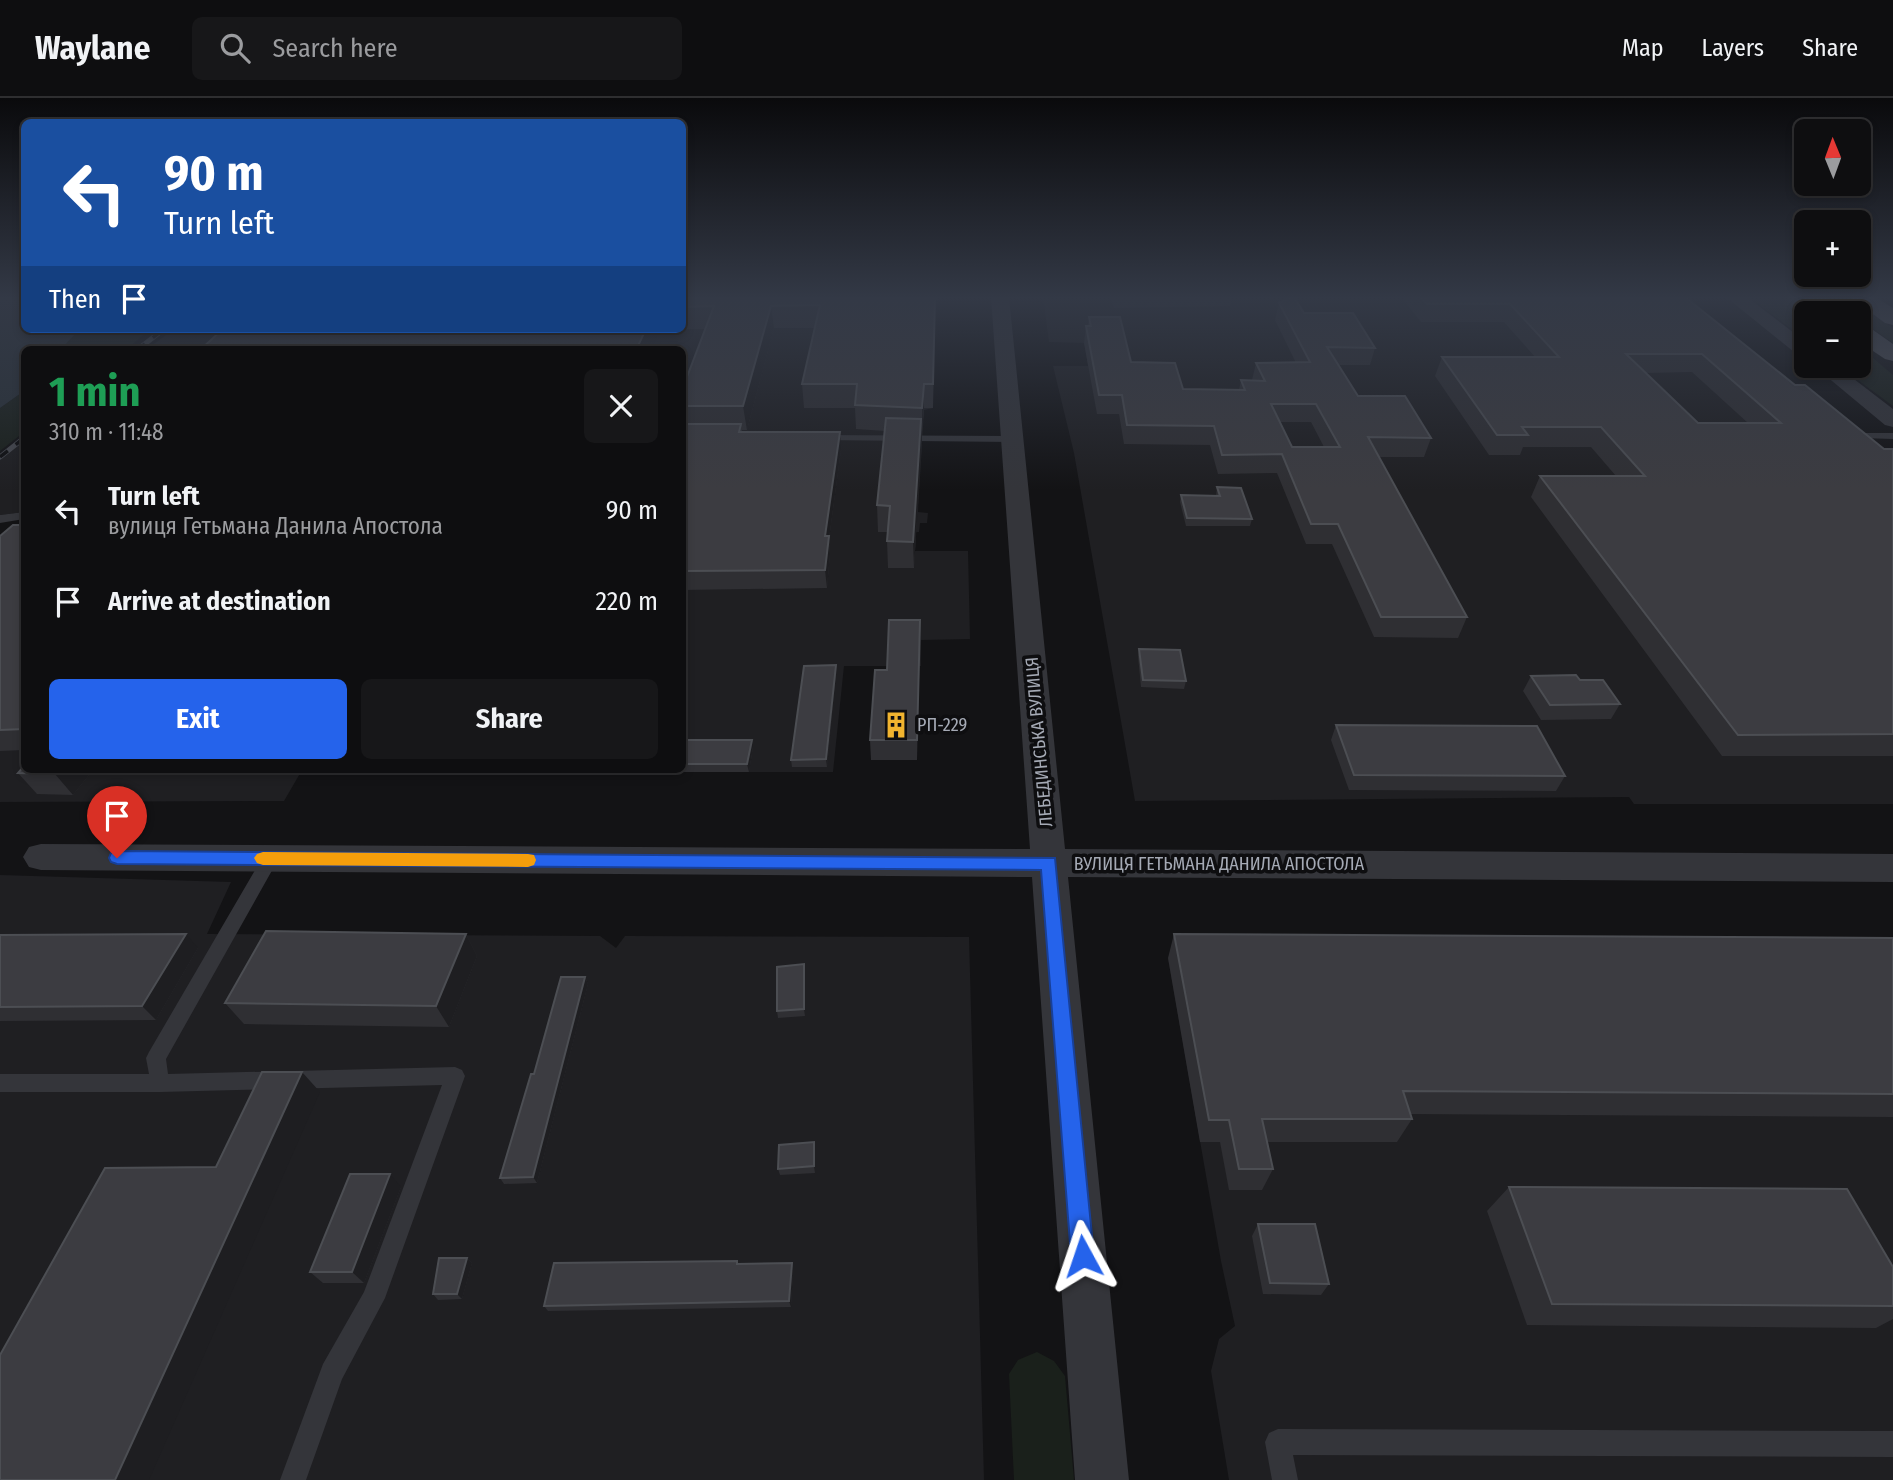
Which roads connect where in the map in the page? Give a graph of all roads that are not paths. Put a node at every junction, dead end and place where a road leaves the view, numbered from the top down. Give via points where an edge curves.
1 (1005, 361) edge
2 (1839, 378) edge
3 (1893, 420) edge
4 (1865, 436) edge
5 (1893, 436) edge
6 (803, 437) edge
7 (1012, 439) junction
8 (21, 516) edge
9 (0, 519) edge
10 (41, 857) dead end
11 (271, 858) junction
12 (1049, 863) junction
13 (1893, 868) edge
14 (0, 1083) edge
15 (160, 1083) junction
16 (1893, 1444) edge
17 (293, 1480) edge
18 (1102, 1480) edge
19 (1285, 1480) edge

1 - 7 street, ЛЕБЕДИНСЬКА ВУЛИЦЯ
2 - 3 street
4 - 5 lane
6 - 7 lane
7 - 12 street, ЛЕБЕДИНСЬКА ВУЛИЦЯ
8 - 9 lane
10 - 11 street, ВУЛИЦЯ ГЕТЬМАНА ДАНИЛА АПОСТОЛА
11 - 12 street, ВУЛИЦЯ ГЕТЬМАНА ДАНИЛА АПОСТОЛА
11 - 15 lane via 156,1058
12 - 13 street, ВУЛИЦЯ ГЕТЬМАНА ДАНИЛА АПОСТОЛА
12 - 18 street, ЛЕБЕДИНСЬКА ВУЛИЦЯ
14 - 15 lane
15 - 17 lane via 456,1076 373,1298 332,1373
16 - 19 lane via 1278,1441

